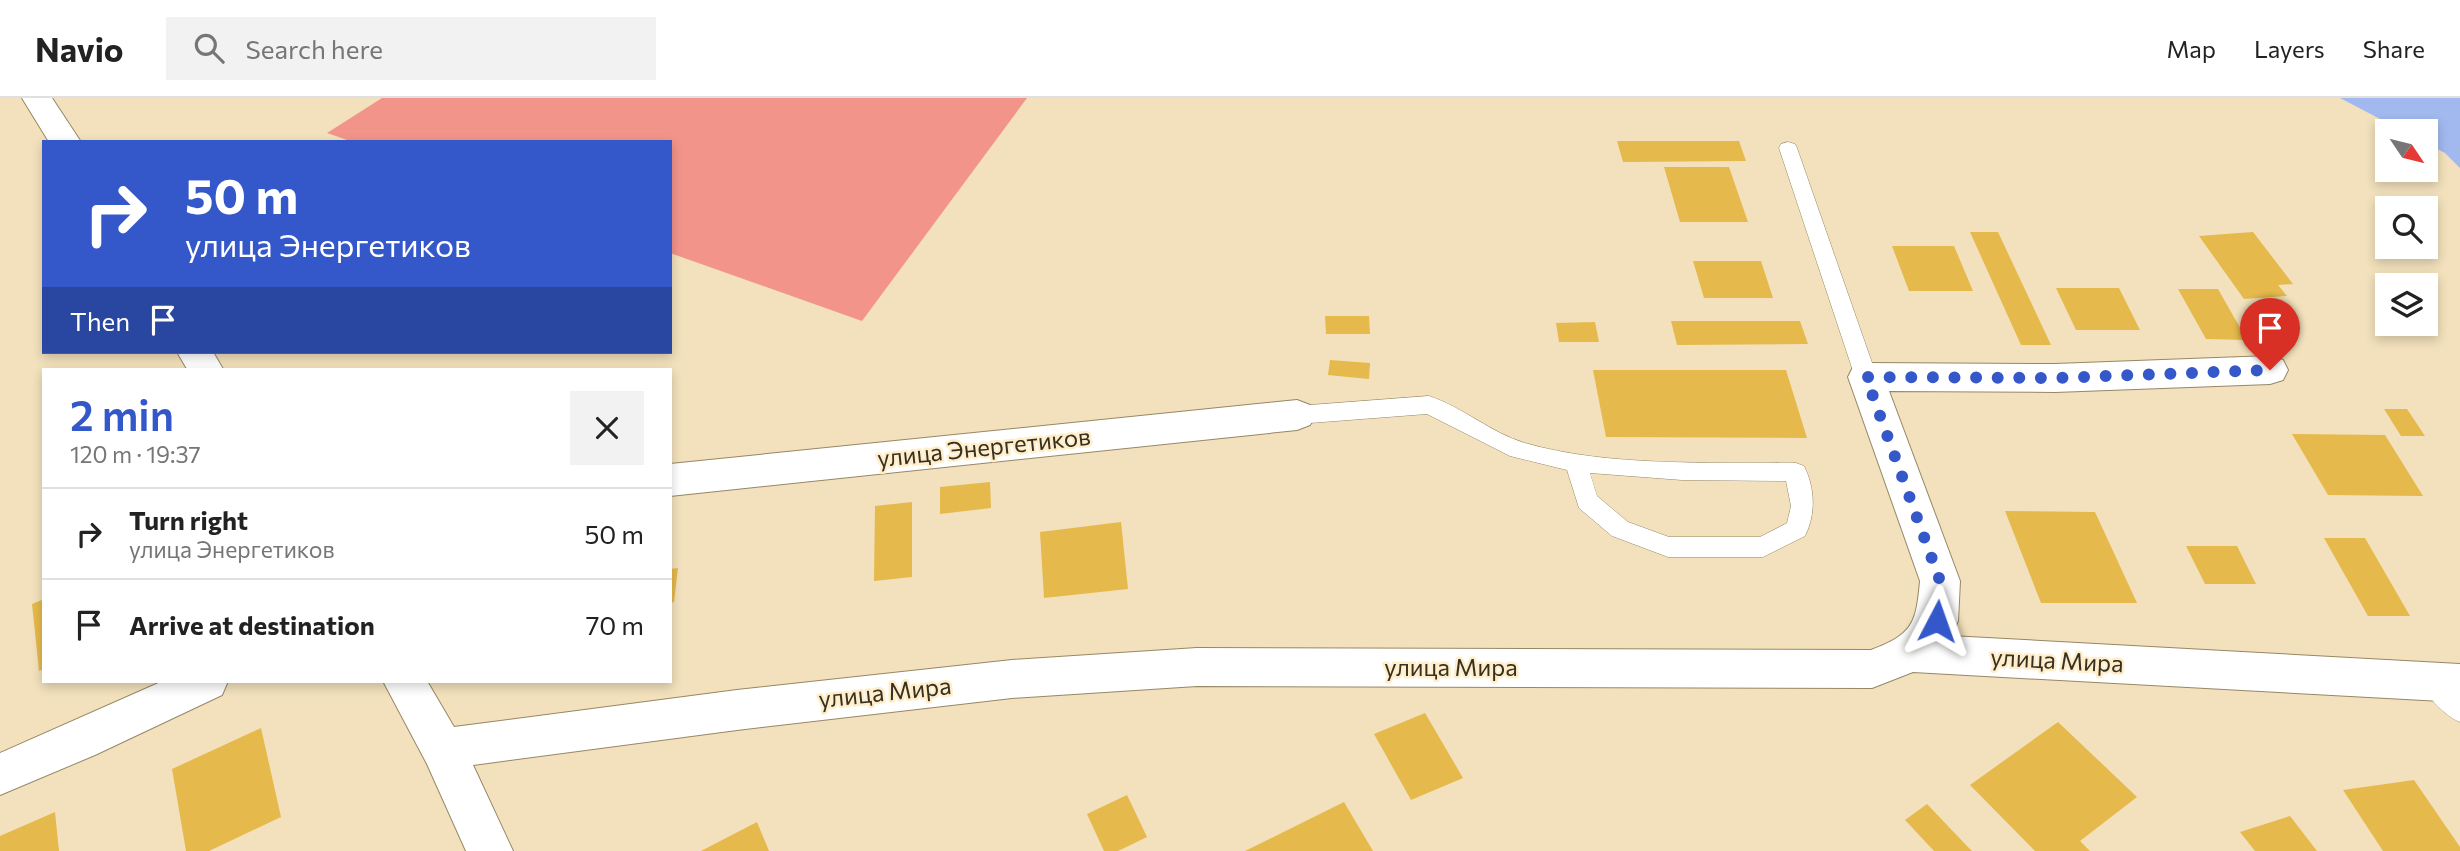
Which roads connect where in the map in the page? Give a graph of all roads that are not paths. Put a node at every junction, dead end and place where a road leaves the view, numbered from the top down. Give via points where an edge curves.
1 (37, 98) edge
2 (64, 140) edge
3 (1788, 148) dead end
4 (2270, 370) dead end
5 (1866, 377) junction
6 (1297, 415) joint
7 (1576, 463) junction
8 (672, 480) edge
9 (1912, 653) junction
10 (203, 683) edge
11 (405, 683) edge
12 (2451, 692) edge
13 (443, 749) junction
14 (0, 774) edge
15 (490, 851) edge

1 - 2 street
3 - 5 lane
4 - 5 street via 2055,378
5 - 9 street via 1940,581 1937,621
6 - 7 lane via 1429,405 1518,450
6 - 8 street, улица Энергетиков
7 - 7 lane via 1682,471 1796,472 1803,506 1797,529 1763,547 1668,548 1620,529 1587,501
9 - 12 street, улица Мира
9 - 13 street, улица Мира via 1872,669 1197,667 737,709
10 - 14 street
11 - 13 street
13 - 15 street

